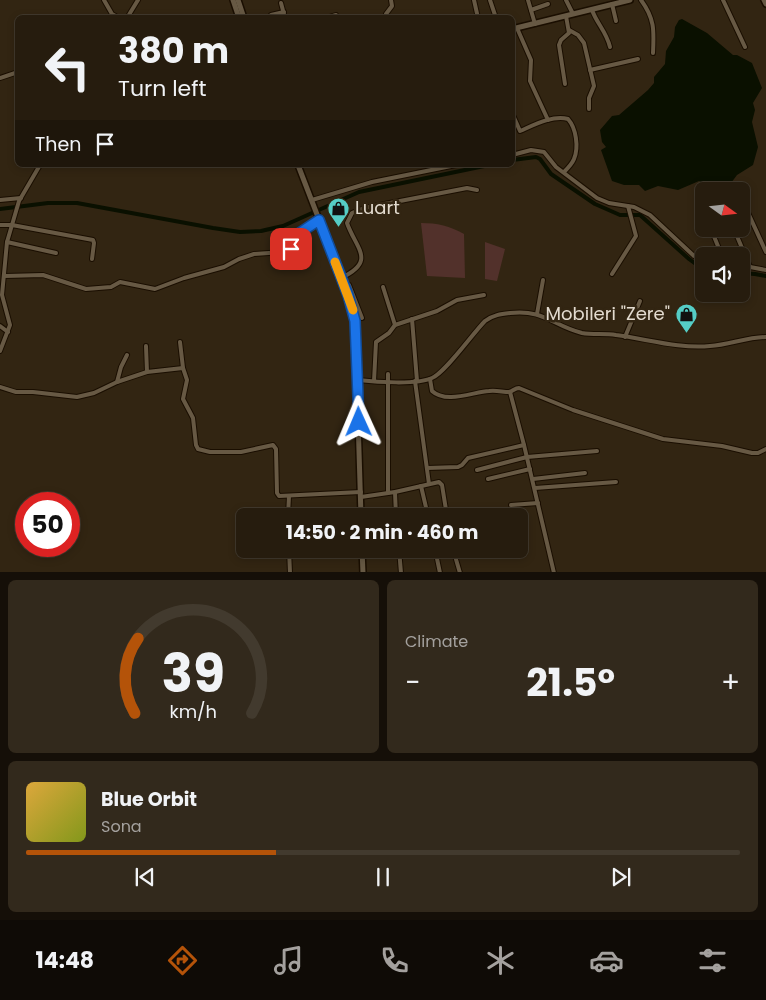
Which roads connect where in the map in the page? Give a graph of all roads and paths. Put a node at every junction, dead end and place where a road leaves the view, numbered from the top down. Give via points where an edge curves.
1 (104, 0) edge
2 (138, 0) edge
3 (233, 0) edge
4 (238, 0) edge
5 (391, 0) edge
6 (474, 0) edge
7 (490, 0) edge
8 (528, 0) edge
9 (566, 0) edge
10 (630, 0) edge
11 (641, 0) edge
12 (723, 0) edge
13 (764, 0) edge
14 (281, 2) dead end
15 (608, 3) edge
16 (548, 4) dead end
17 (766, 4) edge
18 (531, 10) junction
19 (592, 10) junction
20 (284, 12) junction
21 (573, 14) junction
22 (114, 15) edge
23 (129, 15) edge
24 (238, 15) edge
25 (243, 15) edge
26 (271, 15) edge
27 (284, 15) edge
28 (386, 15) edge
29 (477, 15) edge
30 (495, 15) edge
31 (566, 16) junction
32 (616, 21) dead end
33 (535, 24) junction
34 (515, 29) edge
35 (569, 30) junction
36 (610, 47) dead end
37 (745, 47) dead end
38 (653, 53) dead end
39 (638, 59) dead end
40 (590, 70) junction
41 (15, 73) edge
42 (0, 78) edge
43 (565, 84) dead end
44 (589, 109) dead end
45 (515, 120) edge
46 (548, 120) junction
47 (515, 154) edge
48 (39, 167) edge
49 (299, 167) edge
50 (415, 167) edge
51 (445, 167) edge
52 (416, 172) junction
53 (564, 172) junction
54 (477, 190) dead end
55 (0, 193) edge
56 (2, 199) edge
57 (20, 200) junction
58 (312, 202) junction
59 (628, 206) junction
60 (750, 217) edge
61 (319, 219) junction
62 (0, 225) edge
63 (12, 225) junction
64 (7, 242) junction
65 (766, 252) edge
66 (56, 253) dead end
67 (695, 256) edge
68 (92, 259) dead end
69 (750, 267) edge
70 (766, 270) edge
71 (612, 274) dead end
72 (5, 276) junction
73 (342, 280) junction
74 (543, 280) dead end
75 (383, 286) dead end
76 (484, 295) dead end
77 (640, 301) dead end
78 (537, 314) junction
79 (362, 318) dead end
80 (412, 319) junction
81 (395, 325) junction
82 (0, 326) edge
83 (8, 332) junction
84 (625, 337) junction
85 (766, 337) edge
86 (180, 342) dead end
87 (146, 346) dead end
88 (0, 351) edge
89 (127, 354) dead end
90 (183, 368) junction
91 (147, 372) junction
92 (388, 374) dead end
93 (430, 379) junction
94 (358, 380) junction
95 (374, 381) junction
96 (416, 381) junction
97 (117, 382) junction
98 (388, 382) junction
99 (0, 387) edge
100 (510, 392) junction
101 (524, 445) junction
102 (597, 451) dead end
103 (765, 452) edge
104 (527, 457) junction
105 (427, 468) junction
106 (530, 469) junction
107 (477, 470) dead end
108 (586, 473) dead end
109 (488, 479) dead end
110 (533, 479) junction
111 (616, 482) dead end
112 (429, 484) junction
113 (421, 486) junction
114 (535, 488) junction
115 (395, 492) junction
116 (388, 493) junction
117 (361, 494) junction
118 (289, 496) junction
119 (538, 503) junction
120 (511, 505) dead end
121 (288, 508) edge
122 (361, 508) edge
123 (396, 508) edge
124 (426, 508) edge
125 (446, 508) edge
126 (289, 558) edge
127 (362, 558) edge
128 (399, 558) edge
129 (437, 558) edge
130 (456, 558) edge
131 (290, 572) edge
132 (363, 572) edge
133 (401, 572) edge
134 (440, 572) edge
135 (460, 572) edge
136 (554, 572) edge

1 - 22 street
2 - 23 street
3 - 24 main road
4 - 25 main road
5 - 28 street via 392,6
6 - 29 street
7 - 30 street
8 - 18 street
9 - 21 street
10 - 15 main road
11 - 38 street via 653,22
12 - 37 street
13 - 17 main road
14 - 20 street
15 - 19 main road
15 - 32 street
16 - 18 street
18 - 33 street
19 - 21 main road
19 - 36 street
20 - 26 street
20 - 27 street
21 - 31 main road
31 - 33 main road
31 - 35 street
33 - 34 main road
34 - 46 street via 531,60 530,81
35 - 40 street via 583,40
35 - 43 street via 559,45
39 - 40 street
40 - 44 street via 594,86
41 - 42 street
45 - 46 street via 520,131
46 - 53 street via 568,119 573,127 575,155
47 - 53 street via 540,150
48 - 57 street
49 - 58 main road
50 - 52 street
51 - 52 street
52 - 58 street via 372,182
53 - 59 street via 603,201
54 - 73 street via 467,188 354,212 347,223 361,261 354,272
55 - 56 street
56 - 57 street
57 - 63 street
58 - 61 main road
59 - 67 street via 650,215
59 - 71 street via 636,236
60 - 65 street
61 - 72 street via 298,234 295,247 291,249 254,254 156,289 120,282 111,287 86,289 43,275
61 - 73 main road
62 - 63 street
63 - 64 street
63 - 68 street via 92,240
64 - 66 street
64 - 72 street
69 - 70 street
72 - 83 street via 2,295 9,316
73 - 79 street via 349,285
73 - 94 main road via 355,321
74 - 78 street
75 - 81 street
76 - 80 street via 457,300
77 - 84 street
78 - 84 street via 580,332
78 - 93 street via 513,312 490,317
80 - 81 street
80 - 96 street
81 - 95 street via 376,342
82 - 83 street
83 - 88 street
84 - 85 street via 694,347
86 - 90 street
87 - 91 street
89 - 97 street
90 - 91 street
90 - 118 street via 187,380 183,398 192,418 198,448 210,452 241,452 273,446 276,449 277,493
91 - 97 street
92 - 98 street
93 - 96 street
93 - 100 street via 432,391 440,396
94 - 95 street
94 - 117 main road
95 - 98 street
96 - 98 street
96 - 105 street
97 - 99 street via 76,397 16,392
98 - 116 street
100 - 101 street
100 - 103 street via 517,388 524,390 573,410 664,439 752,453
101 - 104 street
101 - 105 street via 468,458 458,467
102 - 104 street
104 - 106 street
104 - 107 street
105 - 112 street
106 - 109 street
106 - 110 street
108 - 110 street
110 - 114 street
111 - 114 street
112 - 113 street
112 - 125 street via 441,483
113 - 115 street
113 - 124 street
114 - 119 street
115 - 116 street
115 - 123 street
116 - 117 street
117 - 118 street
117 - 122 main road
118 - 121 street
119 - 120 street
119 - 136 street
126 - 131 street
127 - 132 main road
128 - 133 street
129 - 134 street
130 - 135 street

